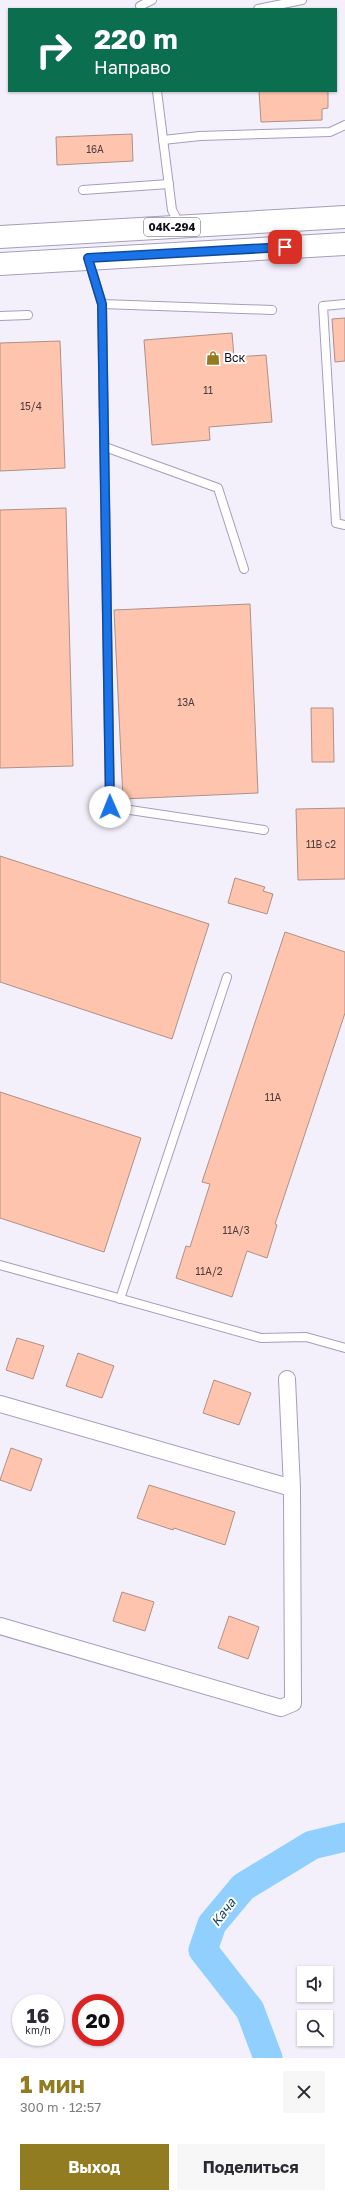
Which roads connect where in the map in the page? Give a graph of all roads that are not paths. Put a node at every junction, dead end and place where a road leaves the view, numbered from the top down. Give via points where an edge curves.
1 (152, 0) edge
2 (302, 0) edge
3 (140, 5) edge
4 (263, 8) edge
5 (157, 92) edge
6 (345, 125) edge
7 (163, 140) junction
8 (168, 184) junction
9 (83, 190) dead end
10 (345, 217) edge
11 (180, 226) junction
12 (0, 237) edge
13 (345, 244) edge
14 (88, 258) junction
15 (0, 264) edge
16 (102, 304) junction
17 (345, 304) edge
18 (272, 310) dead end
19 (28, 315) dead end
20 (0, 316) edge
21 (105, 447) junction
22 (345, 526) edge
23 (244, 569) dead end
24 (264, 830) dead end
25 (227, 977) dead end
26 (0, 1265) edge
27 (120, 1299) junction
28 (345, 1348) edge
29 (287, 1379) dead end
30 (0, 1404) edge
31 (292, 1488) junction
32 (0, 1626) edge

1 - 3 lane
2 - 4 lane
5 - 7 lane
6 - 7 lane via 330,132 200,136
7 - 8 lane
8 - 9 lane
8 - 11 lane via 172,210
10 - 11 highway, 04К-294
11 - 12 highway, 04К-294
13 - 14 highway, 04К-294
14 - 15 highway, 04К-294
14 - 16 lane
16 - 18 lane
16 - 21 lane
17 - 22 lane via 323,306 336,524
19 - 20 lane
21 - 23 lane via 218,488
21 - 24 lane via 110,807
25 - 27 lane
26 - 27 lane
27 - 28 lane via 261,1338 306,1337
29 - 31 street
30 - 31 street
31 - 32 street via 293,1703 281,1708

